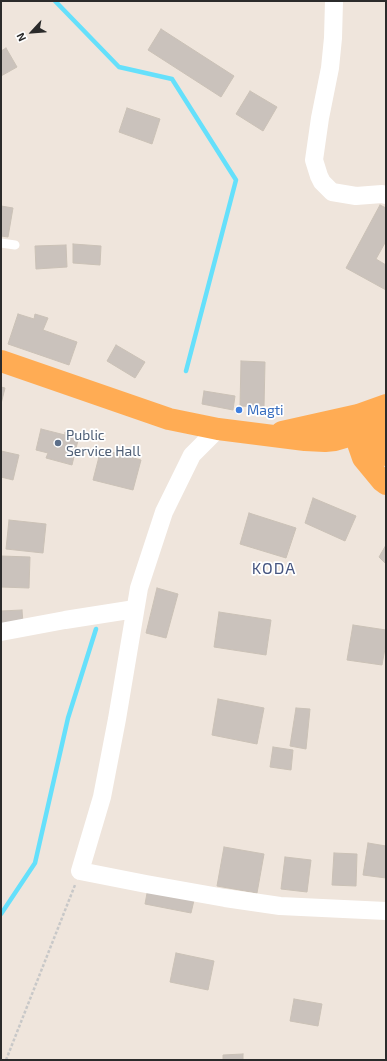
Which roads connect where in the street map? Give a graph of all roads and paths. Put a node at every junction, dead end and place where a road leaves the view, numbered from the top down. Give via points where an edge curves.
1 (334, 1) edge
2 (386, 195) edge
3 (1, 243) edge
4 (15, 245) dead end
5 (1, 361) edge
6 (386, 405) edge
7 (367, 426) edge
8 (218, 429) junction
9 (269, 435) junction
10 (325, 441) junction
11 (386, 455) edge
12 (364, 458) junction
13 (386, 484) edge
14 (135, 609) junction
15 (1, 632) edge
16 (80, 871) junction
17 (386, 911) edge
18 (6, 1060) edge

1 - 2 street via 330,68 314,160 322,182 332,192 356,196
3 - 4 lane
5 - 8 highway via 170,419
6 - 7 highway
7 - 9 highway
7 - 10 highway via 335,440
7 - 11 highway
7 - 12 highway
8 - 9 highway
8 - 14 street via 192,455 164,512 139,588
9 - 10 highway
10 - 12 highway
12 - 13 highway
14 - 15 street
14 - 16 street via 102,797
16 - 17 street via 210,896 280,906
16 - 18 path

